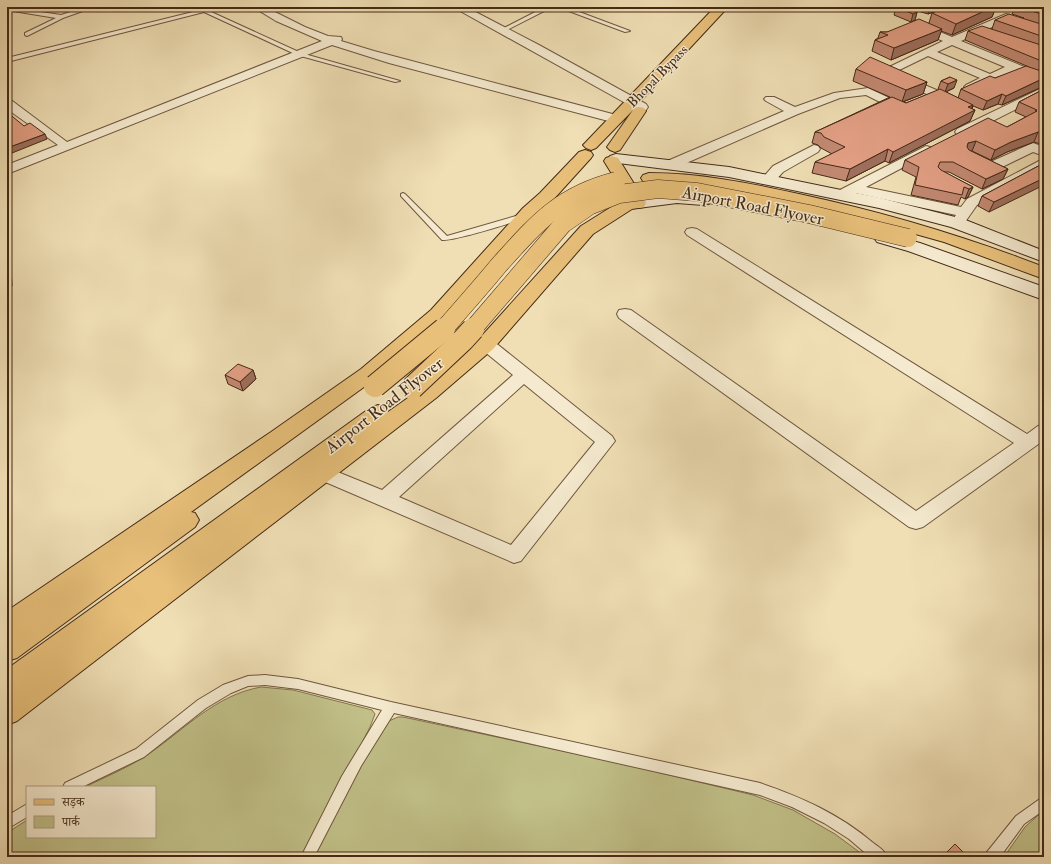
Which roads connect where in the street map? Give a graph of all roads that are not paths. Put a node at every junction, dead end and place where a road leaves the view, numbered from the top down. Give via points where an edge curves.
1 (91, 7) edge
2 (219, 7) edge
3 (258, 7) edge
4 (270, 7) edge
5 (458, 7) edge
6 (549, 7) edge
7 (561, 7) edge
8 (722, 7) edge
9 (735, 7) edge
10 (7, 8) edge
11 (205, 11) junction
12 (991, 12) edge
13 (61, 17) junction
14 (1006, 17) junction
15 (1018, 22) edge
16 (979, 29) junction
17 (503, 30) junction
18 (904, 30) edge
19 (627, 31) dead end
20 (27, 34) dead end
21 (993, 34) edge
22 (332, 38) junction
23 (953, 40) junction
24 (927, 52) junction
25 (296, 53) junction
26 (7, 60) edge
27 (1015, 67) junction
28 (989, 78) junction
29 (1044, 79) edge
30 (397, 81) dead end
31 (1044, 90) edge
32 (941, 96) junction
33 (770, 99) dead end
34 (7, 103) edge
35 (637, 105) junction
36 (794, 111) junction
37 (618, 117) junction
38 (987, 119) junction
39 (952, 137) edge
40 (61, 142) junction
41 (938, 144) edge
42 (814, 149) dead end
43 (1044, 152) edge
44 (606, 155) junction
45 (977, 160) edge
46 (7, 163) edge
47 (1044, 164) edge
48 (670, 166) junction
49 (991, 167) junction
50 (7, 170) edge
51 (1014, 179) junction
52 (768, 180) junction
53 (967, 189) edge
54 (848, 192) junction
55 (403, 195) dead end
56 (982, 197) junction
57 (633, 204) junction
58 (529, 212) junction
59 (961, 217) junction
60 (692, 232) dead end
61 (1044, 257) edge
62 (1044, 273) edge
63 (1044, 288) edge
64 (1044, 294) edge
65 (624, 314) dead end
66 (486, 344) junction
67 (524, 375) junction
68 (317, 420) junction
69 (1044, 431) edge
70 (1028, 443) junction
71 (323, 467) junction
72 (384, 499) junction
73 (7, 626) edge
74 (7, 649) edge
75 (7, 685) edge
76 (391, 707) junction
77 (7, 712) edge
78 (71, 786) edge
79 (1044, 802) edge
80 (26, 811) edge
81 (7, 823) edge
82 (307, 857) edge
83 (881, 857) edge
84 (992, 857) edge

1 - 13 lane
2 - 11 lane
3 - 22 street via 290,24
4 - 22 street
5 - 17 street
6 - 17 lane
7 - 19 lane
8 - 35 main road, Bhopal Bypass
9 - 35 main road, Bhopal Bypass
10 - 13 lane
11 - 25 lane
11 - 26 lane
12 - 14 street
13 - 20 lane
14 - 15 street
14 - 16 street
16 - 21 street
16 - 23 street
17 - 35 street via 602,83
18 - 23 street via 916,20
22 - 25 street
22 - 37 street via 416,67
23 - 24 street
23 - 27 street
24 - 28 street
24 - 32 street via 883,71
25 - 30 lane
25 - 40 street
25 - 50 street
27 - 28 street
27 - 29 street
28 - 32 street
31 - 38 street
32 - 36 street via 902,109 868,91 838,95
32 - 38 street
33 - 36 street
34 - 40 street
35 - 37 main road, Bhopal Bypass
35 - 44 main road, Bhopal Bypass
36 - 48 street
37 - 44 main road, Bhopal Bypass
38 - 39 street
40 - 46 street
41 - 54 street
42 - 52 street via 778,169
43 - 49 street via 1033,147
44 - 48 street
44 - 57 main road
44 - 58 main road
45 - 49 street
47 - 51 street
48 - 52 street via 729,172
49 - 51 street
51 - 56 street
52 - 54 street
53 - 56 street
54 - 59 street
55 - 58 lane via 445,238 522,217
56 - 59 street via 972,202
57 - 64 street via 677,198 745,207 890,239
57 - 66 main road via 587,230
58 - 68 main road via 438,314
59 - 61 street
60 - 70 street
62 - 68 main road, Airport Road Flyover, bridge via 958,240 831,206 702,180 619,180 587,189 550,212 441,332 376,386
63 - 71 main road, Airport Road Flyover, bridge via 908,238 808,214 693,191 652,190 620,194 581,209 563,224 463,340
65 - 70 street via 916,521
66 - 67 street
66 - 71 main road via 428,394
67 - 72 street
67 - 72 street via 606,441 514,555
68 - 73 main road
68 - 74 main road via 265,464
69 - 70 street
71 - 72 street
71 - 75 main road via 185,554
71 - 77 main road
76 - 78 lane via 298,684 265,680 248,681 227,689 202,704 140,752
76 - 82 lane via 355,762
76 - 83 lane via 760,789 790,799 824,816 849,831
79 - 84 lane via 1020,820
80 - 81 lane

